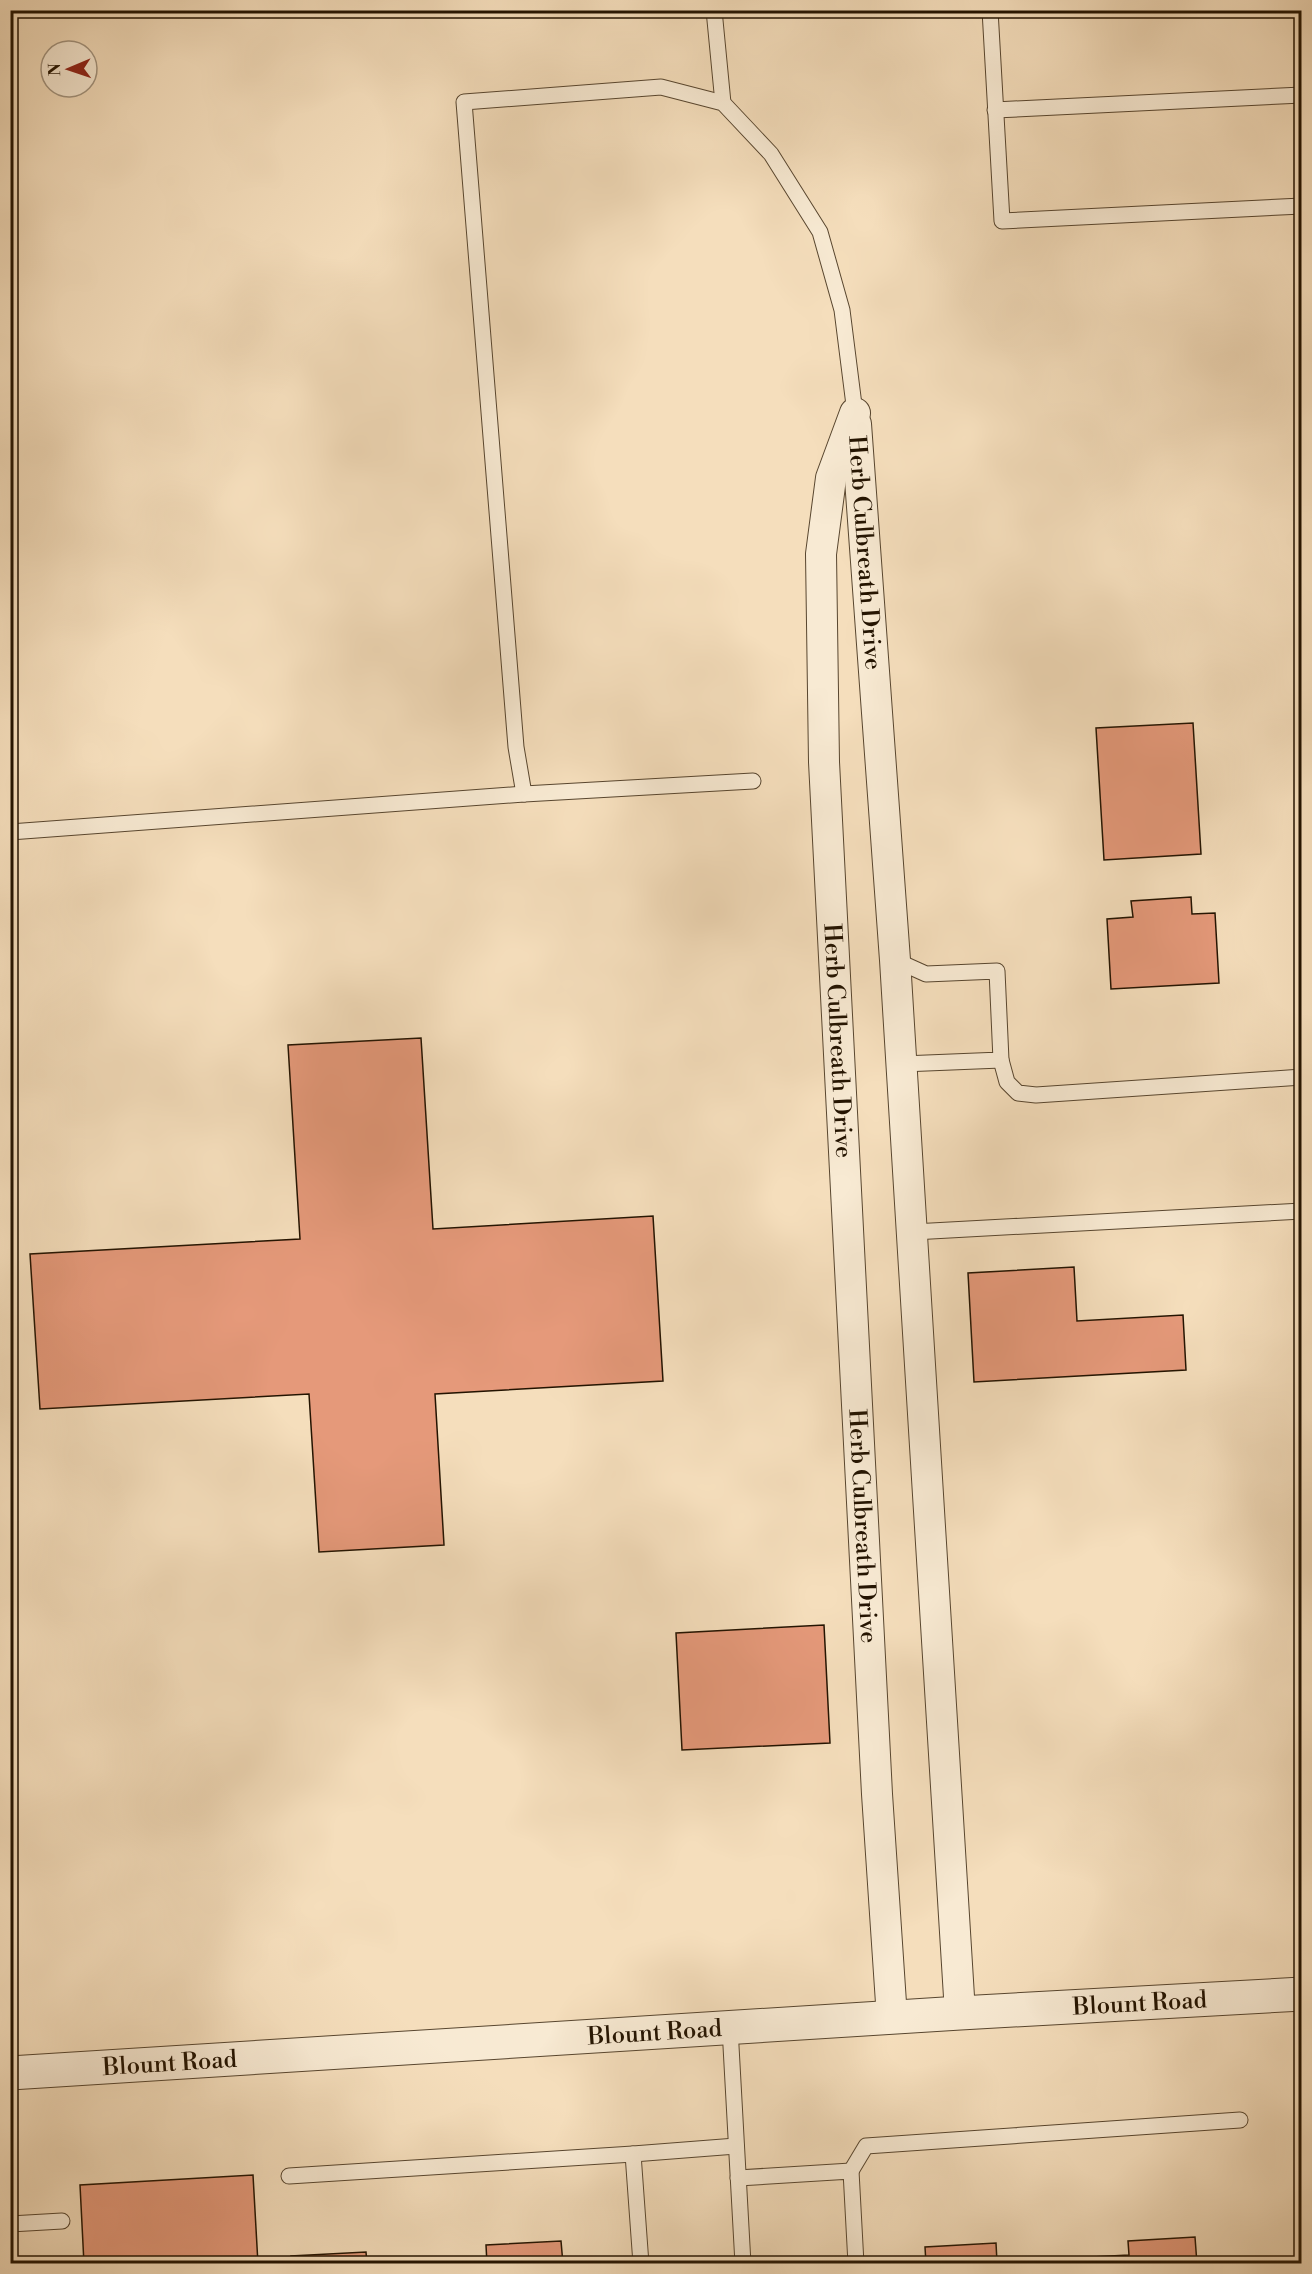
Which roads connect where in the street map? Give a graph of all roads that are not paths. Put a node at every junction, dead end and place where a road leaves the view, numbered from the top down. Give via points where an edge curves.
1 (714, 10) edge
2 (990, 10) edge
3 (1302, 95) edge
4 (723, 104) junction
5 (995, 111) junction
6 (1302, 206) edge
7 (855, 413) junction
8 (753, 781) dead end
9 (524, 794) junction
10 (10, 832) edge
11 (896, 960) junction
12 (1001, 1060) junction
13 (902, 1064) junction
14 (1302, 1077) edge
15 (1302, 1210) edge
16 (913, 1232) junction
17 (1302, 1994) edge
18 (960, 2013) junction
19 (892, 2018) junction
20 (730, 2028) junction
21 (10, 2073) edge
22 (1240, 2120) dead end
23 (736, 2146) junction
24 (633, 2154) junction
25 (851, 2171) junction
26 (289, 2176) dead end
27 (738, 2178) junction
28 (62, 2221) dead end
29 (10, 2224) edge
30 (641, 2264) edge
31 (743, 2264) edge
32 (856, 2264) edge

1 - 4 lane
2 - 5 lane
3 - 5 lane
4 - 7 lane via 771,154 820,232 842,310
4 - 9 lane via 661,87 464,102 516,747
5 - 6 lane via 1002,221
7 - 11 street, Herb Culbreath Drive
7 - 19 street, Herb Culbreath Drive via 831,478 821,554 824,762
8 - 9 lane
9 - 10 lane
11 - 12 lane via 926,974 997,972
11 - 13 street, Herb Culbreath Drive
12 - 13 lane
12 - 14 lane via 1007,1082 1018,1093 1036,1095
13 - 16 street, Herb Culbreath Drive
15 - 16 lane
16 - 18 street, Herb Culbreath Drive
17 - 18 street, Blount Road
18 - 19 street, Blount Road
19 - 20 street, Blount Road
20 - 21 street, Blount Road
20 - 23 lane
22 - 25 lane via 866,2146
23 - 24 lane
23 - 27 lane
24 - 26 lane
24 - 30 lane
25 - 27 lane
25 - 32 lane
27 - 31 lane
28 - 29 lane

